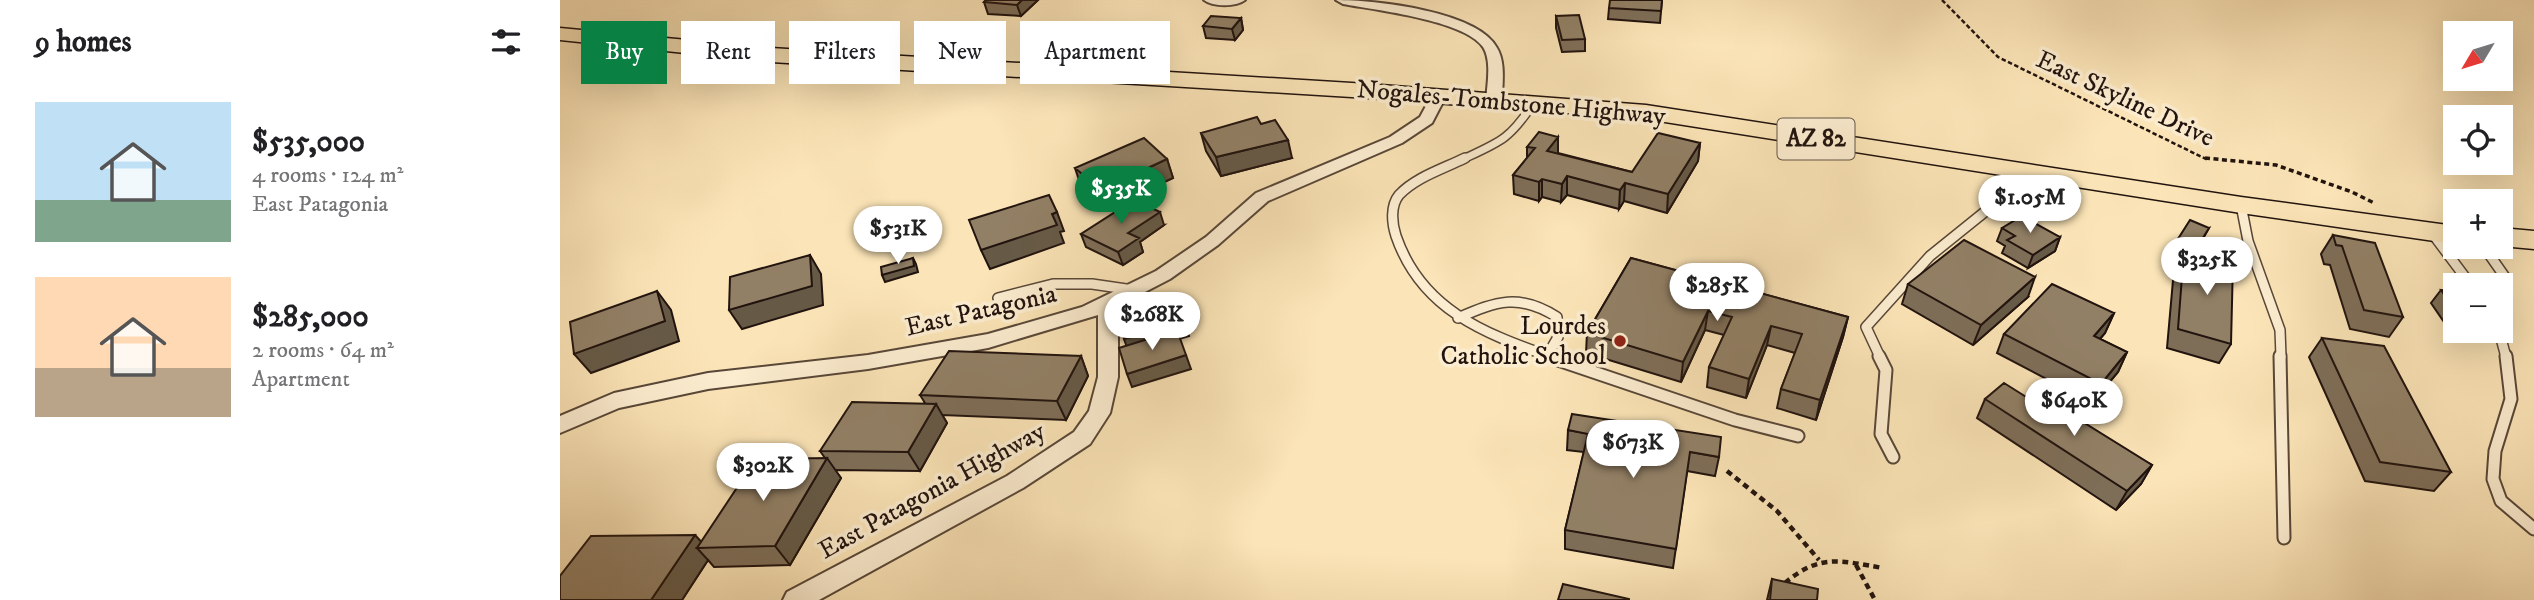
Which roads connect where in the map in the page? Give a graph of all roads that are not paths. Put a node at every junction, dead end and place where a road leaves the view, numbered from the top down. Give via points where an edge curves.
1 (1211, 0) edge
2 (1238, 0) edge
3 (1343, 0) edge
4 (560, 34) edge
5 (1438, 96) junction
6 (1494, 101) junction
7 (1533, 104) junction
8 (2033, 173) junction
9 (2241, 205) junction
10 (2443, 234) edge
11 (2513, 238) edge
12 (2534, 240) edge
13 (1134, 290) junction
14 (998, 298) dead end
15 (1108, 303) junction
16 (1458, 317) junction
17 (2503, 343) edge
18 (1547, 356) junction
19 (560, 425) edge
20 (1798, 436) dead end
21 (1893, 457) dead end
22 (2534, 529) edge
23 (2284, 538) dead end
24 (796, 600) edge

1 - 2 street
3 - 6 street via 1442,20 1487,43 1494,60
4 - 5 main road, Nogales-Tombstone Highway / AZ 82 via 771,55
5 - 6 main road, Nogales-Tombstone Highway / AZ 82
5 - 13 street, East Patagonia via 1426,120 1396,140 1262,197 1213,241
6 - 7 main road, Nogales-Tombstone Highway / AZ 82
7 - 8 main road, Nogales-Tombstone Highway / AZ 82 via 1646,112
7 - 16 lane via 1515,131 1500,142 1417,181 1396,197 1391,222 1403,257 1427,292
8 - 9 main road, Nogales-Tombstone Highway / AZ 82
8 - 21 lane via 1930,256 1866,327 1886,370 1881,434
9 - 10 main road, Nogales-Tombstone Highway / AZ 82
9 - 23 lane via 2248,241 2280,330
11 - 12 main road
13 - 14 lane via 1053,284
13 - 15 street, East Patagonia
15 - 19 street, East Patagonia via 988,341 868,362 708,381 614,401
15 - 24 street, East Patagonia Highway via 1108,377 1099,413 1082,438 1015,482
16 - 18 lane
16 - 18 lane via 1516,299 1539,304 1557,317 1558,337
17 - 22 lane via 2510,368 2511,402 2494,452 2494,490 2512,516
18 - 20 lane via 1735,420

